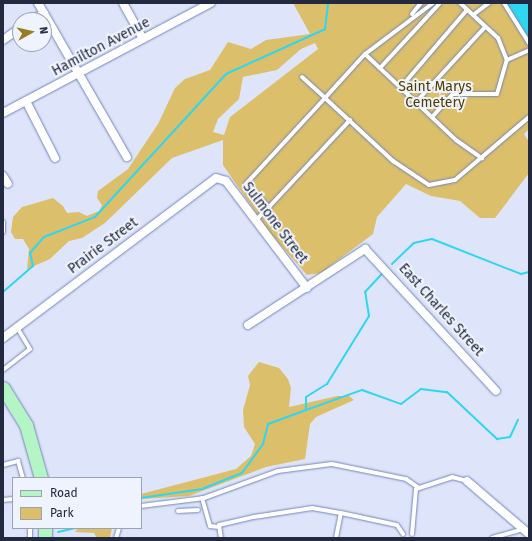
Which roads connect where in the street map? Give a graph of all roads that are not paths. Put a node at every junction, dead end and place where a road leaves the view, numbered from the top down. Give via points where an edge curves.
1 (38, 3) edge
2 (123, 3) edge
3 (211, 3) edge
4 (421, 3) edge
5 (433, 3) edge
6 (440, 3) edge
7 (460, 3) edge
8 (489, 3) edge
9 (504, 3) edge
10 (467, 10) junction
11 (43, 12) edge
12 (473, 14) junction
13 (409, 18) junction
14 (52, 27) edge
15 (485, 27) junction
16 (12, 34) edge
17 (143, 39) junction
18 (3, 40) edge
19 (529, 43) edge
20 (529, 50) edge
21 (365, 54) junction
22 (508, 60) junction
23 (380, 68) junction
24 (79, 73) junction
25 (302, 77) dead end
26 (401, 87) junction
27 (325, 98) junction
28 (26, 101) junction
29 (417, 101) junction
30 (3, 114) edge
31 (433, 116) junction
32 (529, 117) edge
33 (350, 120) junction
34 (127, 157) dead end
35 (55, 158) dead end
36 (482, 158) junction
37 (3, 176) edge
38 (220, 177) joint
39 (8, 184) dead end
40 (269, 207) junction
41 (256, 220) junction
42 (3, 222) edge
43 (3, 232) edge
44 (307, 288) junction
45 (248, 325) dead end
46 (16, 327) junction
47 (4, 335) edge
48 (3, 370) edge
49 (3, 388) edge
50 (496, 391) dead end
51 (3, 464) edge
52 (23, 477) edge
53 (40, 477) edge
54 (467, 481) joint
55 (419, 488) junction
56 (202, 498) junction
57 (142, 506) edge
58 (198, 510) dead end
59 (178, 511) dead end
60 (341, 513) junction
61 (220, 527) junction
62 (526, 531) edge
63 (403, 534) dead end
64 (412, 534) dead end
65 (221, 538) edge
66 (336, 538) edge
67 (492, 538) edge

1 - 11 street
2 - 17 street
3 - 17 street, Hamilton Avenue
4 - 13 lane
5 - 13 lane
6 - 23 lane
7 - 10 lane
8 - 12 lane
9 - 19 lane
10 - 12 lane
10 - 26 lane
12 - 15 lane
13 - 21 lane
14 - 24 street
15 - 22 lane via 503,46
15 - 29 lane
16 - 18 street
17 - 24 street, Hamilton Avenue
20 - 22 lane
21 - 23 lane
21 - 27 lane
22 - 31 lane via 497,94 453,94
23 - 26 lane
24 - 28 street, Hamilton Avenue
24 - 34 street
25 - 27 lane
26 - 29 lane
27 - 33 lane
27 - 40 lane via 246,184
28 - 30 street, Hamilton Avenue
28 - 35 street
29 - 31 lane
31 - 36 lane via 456,140
32 - 36 lane
33 - 36 lane via 393,160 428,185 451,182
33 - 40 lane
37 - 39 street
38 - 41 street, Sulmone Street
38 - 46 street, Prairie Street
40 - 41 lane
41 - 44 street, Sulmone Street
42 - 43 lane
44 - 45 street
44 - 50 street, East Charles Street via 364,249
46 - 47 street, Prairie Street
46 - 48 lane via 30,349
49 - 53 main road via 26,425
51 - 52 lane via 18,461
54 - 55 lane via 452,477
54 - 62 street
55 - 56 lane via 406,479 332,464 278,471
55 - 64 lane via 416,489
56 - 57 lane
56 - 61 lane via 210,526
58 - 59 lane
60 - 61 lane via 312,508 254,517
60 - 63 lane via 396,525
60 - 66 lane
61 - 65 lane
62 - 67 lane

